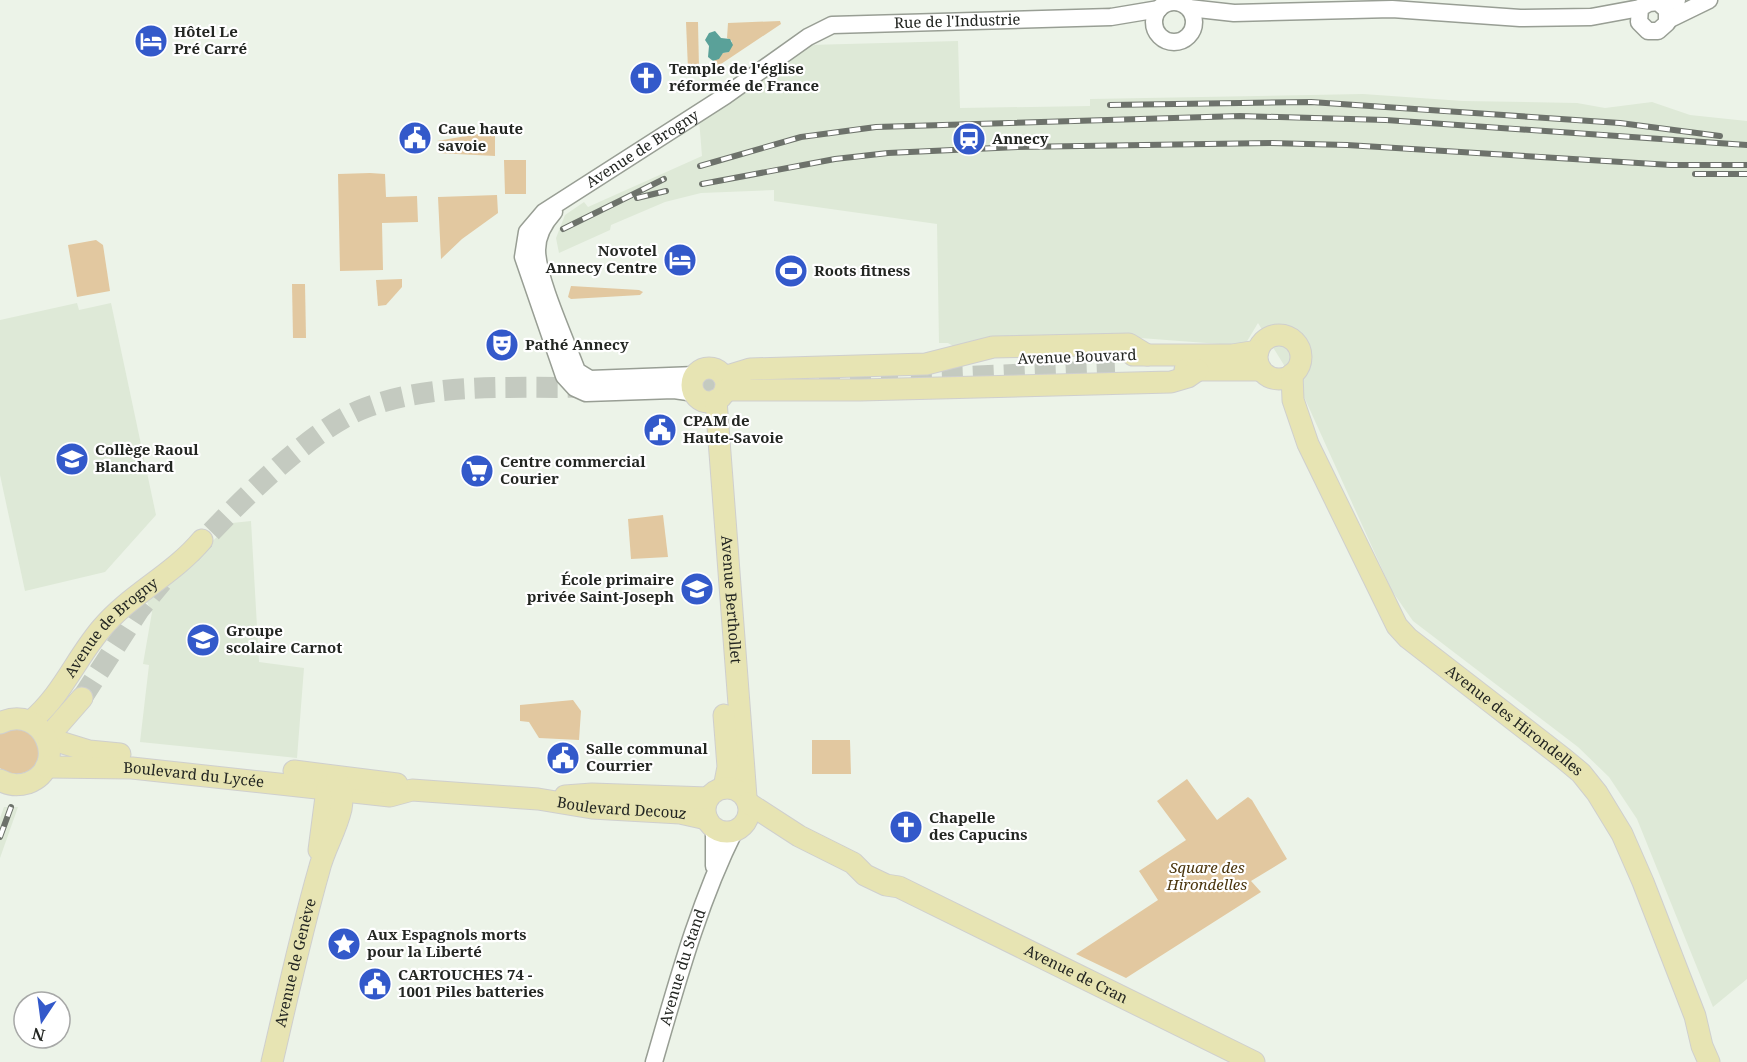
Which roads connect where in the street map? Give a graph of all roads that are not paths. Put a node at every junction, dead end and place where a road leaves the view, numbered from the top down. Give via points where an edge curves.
1 (1677, 0) edge
2 (1710, 0) edge
3 (1659, 3) junction
4 (1189, 8) junction
5 (1159, 9) junction
6 (1234, 13) junction
7 (1111, 17) junction
8 (1640, 17) junction
9 (1668, 20) junction
10 (1194, 28) junction
11 (1156, 30) junction
12 (808, 37) joint
13 (1147, 355) junction
14 (1263, 366) junction
15 (1115, 370) tunnel mouth
16 (1198, 370) junction
17 (1293, 374) junction
18 (898, 376) tunnel mouth
19 (709, 389) junction
20 (1308, 444) junction
21 (202, 540) tunnel mouth
22 (30, 721) junction
23 (0, 723) edge
24 (47, 738) junction
25 (122, 754) junction
26 (46, 767) junction
27 (2, 783) edge
28 (335, 786) junction
29 (747, 800) junction
30 (713, 808) junction
31 (738, 828) junction
32 (798, 836) junction
33 (713, 873) junction
34 (1695, 1016) junction
35 (272, 1062) edge
36 (654, 1062) edge
37 (1254, 1062) edge
38 (1709, 1062) edge
39 (1721, 1062) edge

1 - 3 street
2 - 9 street
3 - 8 street via 1649,3
3 - 9 street
4 - 5 street via 1174,2
4 - 6 street
4 - 10 street
5 - 7 street, Rue de l'Industrie
5 - 11 street via 1154,19
6 - 8 street via 1376,8 1502,18
6 - 10 street
7 - 11 street, Rue de l'Industrie
7 - 12 street, Rue de l'Industrie via 856,23 832,25
8 - 9 street via 1648,31 1655,32
10 - 11 street via 1186,39 1176,42 1166,40
12 - 19 street, Avenue de Brogny via 564,200 542,230 537,252 543,279 577,371 590,379
13 - 14 main road, Avenue Bouvard via 1232,355
13 - 18 main road, Avenue Bouvard via 992,359 927,375
13 - 19 main road via 1129,344 993,347 926,364 750,369
14 - 16 main road, Avenue Bouvard
14 - 17 main road via 1282,378
14 - 17 main road via 1262,343 1271,336 1282,335 1299,348 1300,359
14 - 20 main road, Avenue des Hirondelles via 1289,419
15 - 16 main road, Avenue Bouvard
16 - 19 main road via 1172,382 838,391
17 - 20 main road, Avenue des Hirondelles via 1292,395
19 - 29 main road, Avenue Berthollet
19 - 30 main road, Avenue Berthollet via 728,767
20 - 34 main road, Avenue des Hirondelles via 1397,626 1577,769 1601,800 1622,834
21 - 22 main road, Avenue de Brogny via 183,561 100,629 54,699
22 - 23 main road via 19,718
22 - 24 main road
24 - 25 main road, Boulevard du Lycée via 88,751
24 - 25 main road via 77,704 74,731 78,738
24 - 26 main road
25 - 28 main road, Boulevard du Lycée
26 - 27 main road via 29,782
26 - 28 main road, Boulevard du Lycée via 132,768
28 - 30 main road, Boulevard Decouz via 392,782 412,790 538,799 592,808 680,813
28 - 35 main road, Avenue de Genève via 331,844 320,865
29 - 30 main road via 732,788
29 - 31 main road via 749,814
29 - 32 main road, Avenue de Cran
30 - 31 main road via 723,831
30 - 33 street, Avenue du Stand
31 - 32 main road, Avenue de Cran via 758,826
31 - 33 street, Avenue du Stand
32 - 37 main road, Avenue de Cran via 853,863 869,865 890,876 899,887
33 - 36 street, Avenue du Stand
34 - 38 main road, Avenue des Hirondelles
34 - 39 main road, Avenue des Hirondelles

